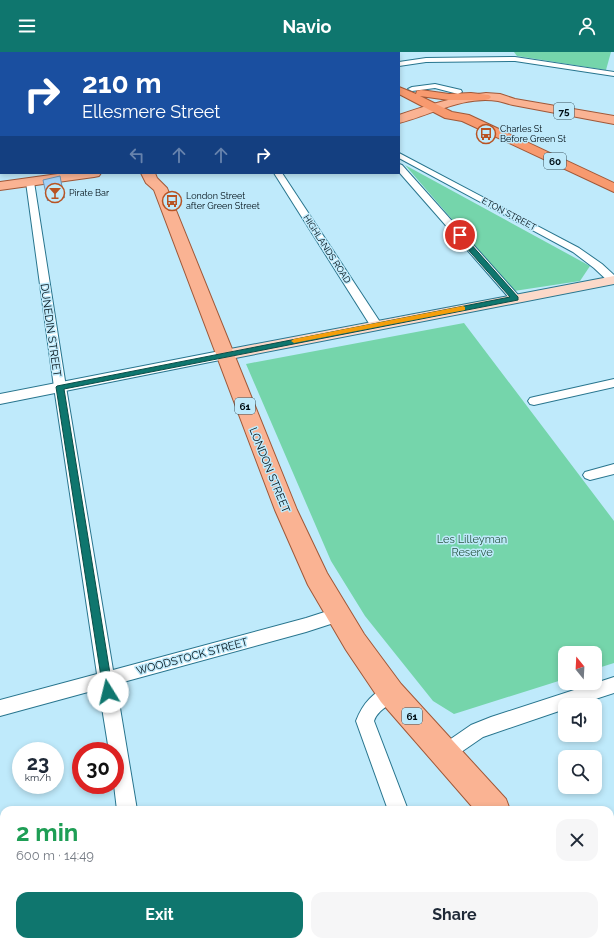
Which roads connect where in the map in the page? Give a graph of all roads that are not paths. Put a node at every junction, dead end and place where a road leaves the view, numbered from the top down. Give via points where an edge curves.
1 (510, 52) edge
2 (515, 59) junction
3 (400, 64) edge
4 (614, 64) edge
5 (612, 74) edge
6 (400, 83) edge
7 (400, 90) edge
8 (416, 91) junction
9 (458, 92) dead end
10 (486, 99) junction
11 (441, 107) junction
12 (465, 118) junction
13 (400, 119) edge
14 (614, 120) edge
15 (400, 123) edge
16 (400, 156) edge
17 (400, 168) edge
18 (87, 174) edge
19 (148, 174) edge
20 (160, 174) edge
21 (279, 174) edge
22 (30, 182) junction
23 (0, 186) edge
24 (160, 188) junction
25 (614, 188) edge
26 (614, 281) edge
27 (515, 298) junction
28 (376, 325) junction
29 (225, 355) junction
30 (614, 383) edge
31 (60, 387) junction
32 (0, 399) edge
33 (534, 401) dead end
34 (614, 469) edge
35 (590, 475) dead end
36 (337, 615) junction
37 (106, 680) junction
38 (614, 685) edge
39 (392, 693) junction
40 (0, 708) edge
41 (445, 753) junction
42 (126, 806) edge
43 (397, 806) edge
44 (492, 806) edge

1 - 2 street
2 - 3 street via 426,60
2 - 5 street
4 - 5 street
6 - 8 highway, 60
7 - 11 highway, 60
8 - 9 street via 435,86
8 - 10 highway via 449,97 471,96
8 - 11 highway, 60
10 - 11 main road, 75
10 - 12 highway via 466,109
10 - 14 main road, 75
11 - 12 highway, 60 via 449,114
11 - 13 main road, 75
11 - 15 main road, 75
12 - 25 highway, 60
16 - 26 street, ETON STREET via 576,250
17 - 27 street
18 - 22 main road
19 - 24 main road, LONDON STREET / 61
20 - 24 main road, LONDON STREET / 61
21 - 28 street, HIGHLANDS ROAD
22 - 23 main road
22 - 31 street, DUNEDIN STREET
24 - 29 main road, LONDON STREET / 61
26 - 27 main road
27 - 28 main road
28 - 29 main road
29 - 31 street
29 - 36 main road, LONDON STREET / 61 via 286,510
30 - 33 street
31 - 32 street
31 - 37 street, DUNEDIN STREET
34 - 35 street
36 - 37 street, WOODSTOCK STREET
36 - 39 main road, LONDON STREET / 61
37 - 40 street, WOODSTOCK STREET
37 - 42 street, DUNEDIN STREET
38 - 41 street via 491,725 477,731
39 - 41 main road, LONDON STREET / 61
39 - 43 street via 377,701 368,710 365,721
41 - 44 main road, LONDON STREET / 61

